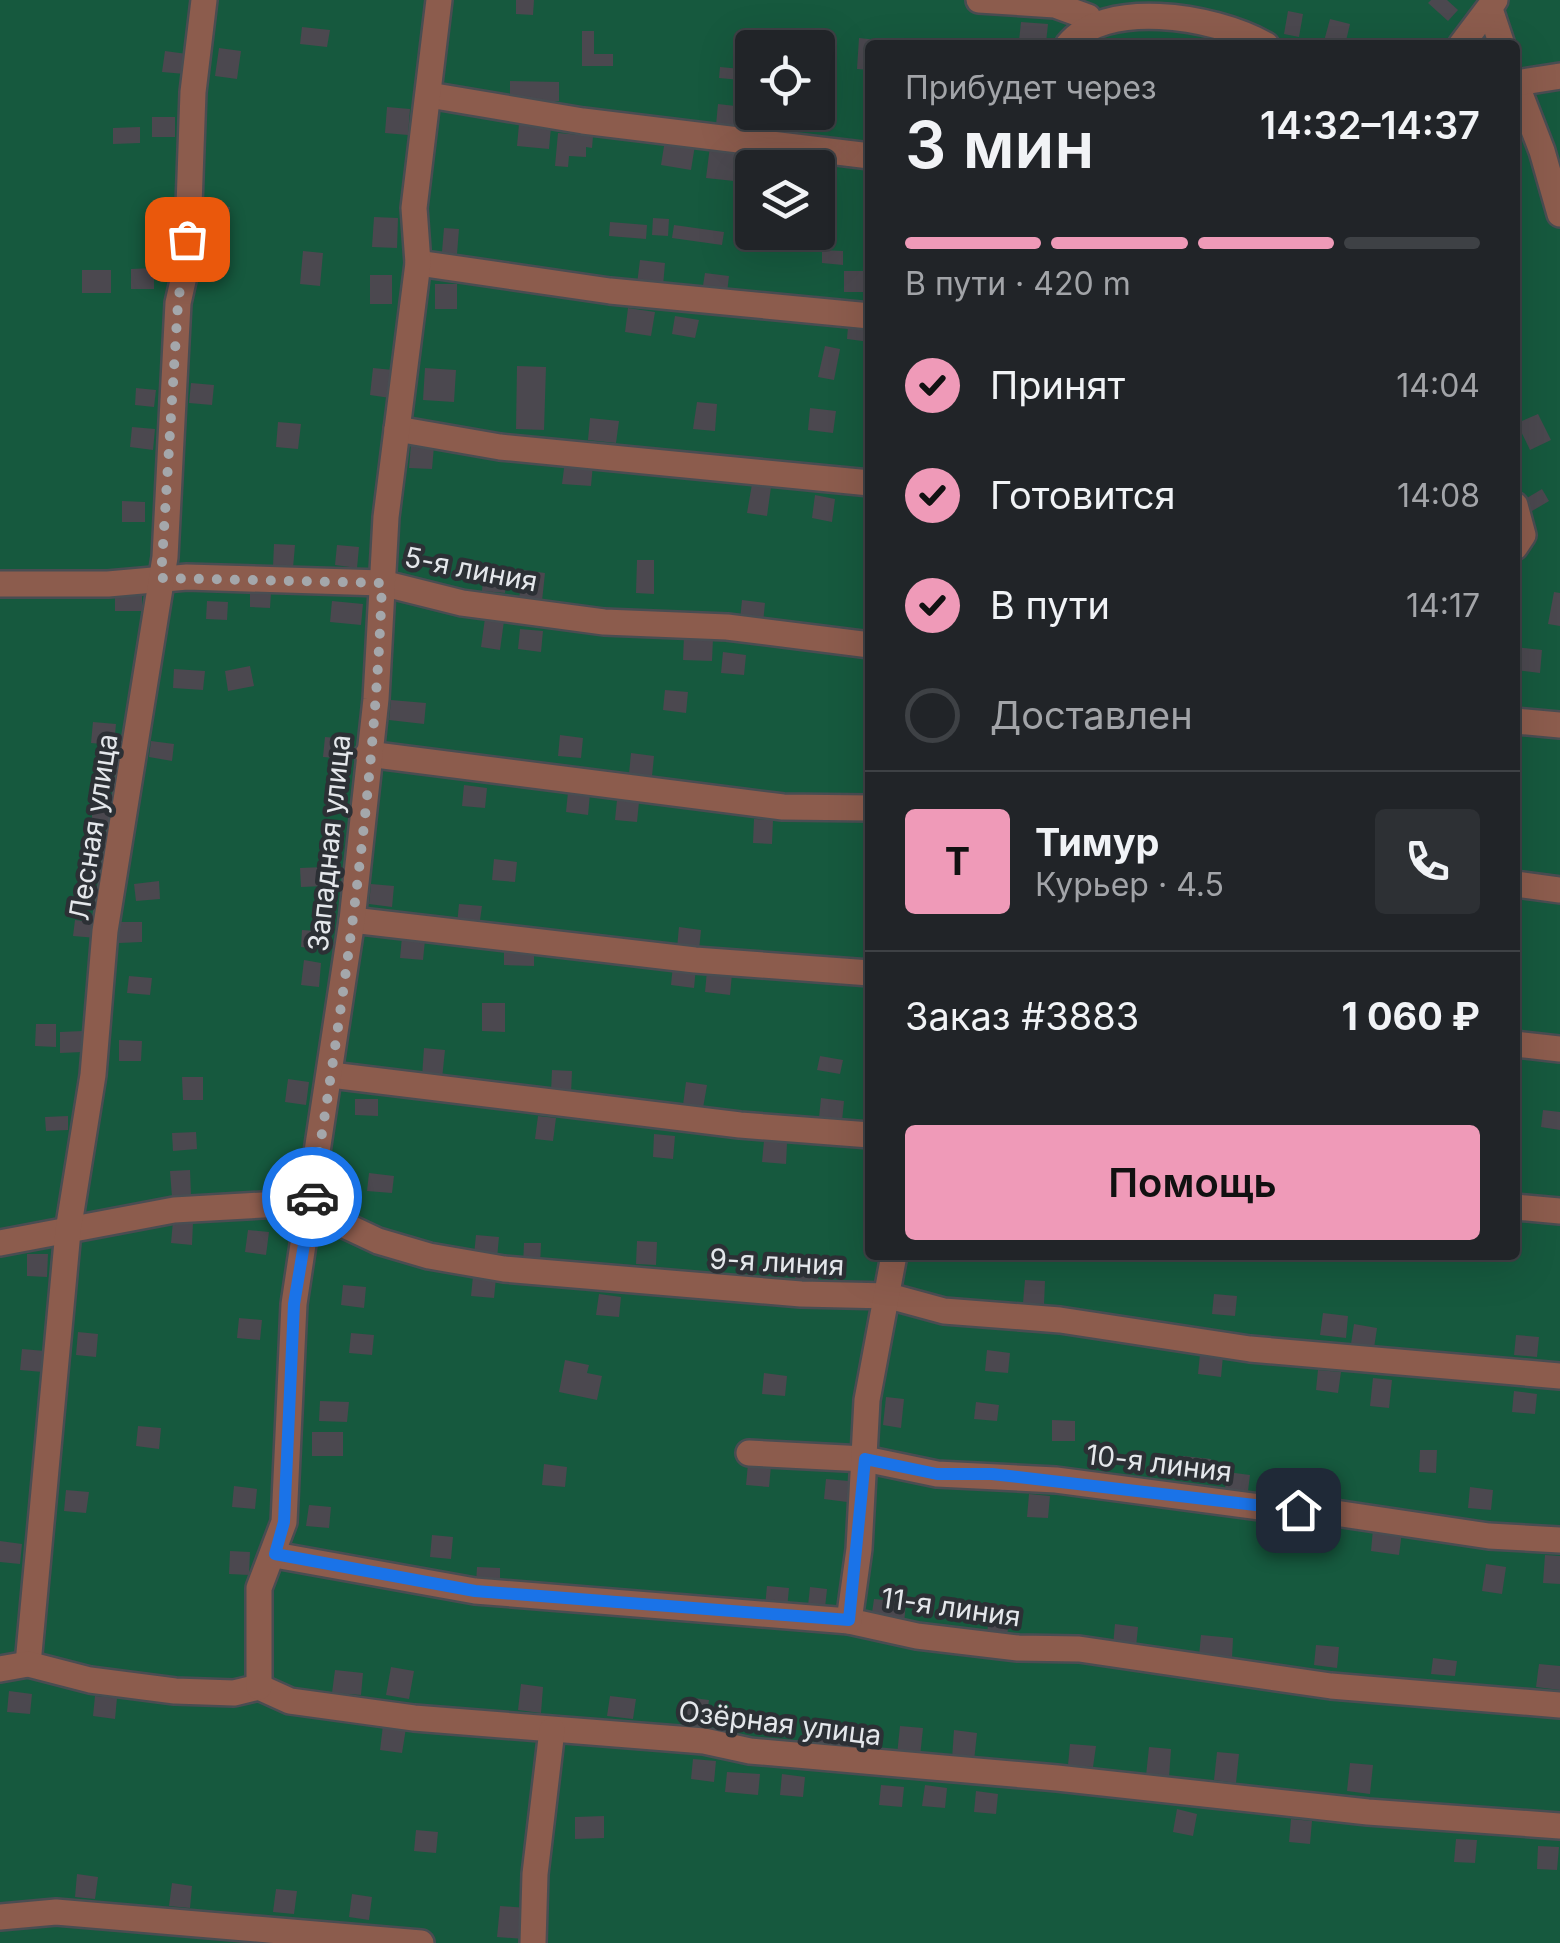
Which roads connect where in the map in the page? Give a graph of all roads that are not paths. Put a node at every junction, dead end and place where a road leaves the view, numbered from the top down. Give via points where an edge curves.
1 (204, 0) edge
2 (439, 0) edge
3 (979, 0) edge
4 (1492, 4) edge
5 (1088, 16) junction
6 (1071, 40) edge
7 (1257, 40) edge
8 (1465, 40) edge
9 (1501, 40) edge
10 (1560, 76) edge
11 (1520, 81) edge
12 (429, 95) junction
13 (1520, 95) edge
14 (865, 155) edge
15 (1560, 214) edge
16 (418, 262) junction
17 (865, 316) edge
18 (397, 429) junction
19 (865, 482) edge
20 (161, 578) junction
21 (382, 583) junction
22 (0, 584) edge
23 (865, 644) edge
24 (1520, 721) edge
25 (1560, 725) edge
26 (368, 754) junction
27 (865, 808) edge
28 (1520, 885) edge
29 (1560, 890) edge
30 (352, 920) junction
31 (865, 973) edge
32 (1520, 1045) edge
33 (1560, 1049) edge
34 (331, 1075) junction
35 (865, 1135) edge
36 (1520, 1207) edge
37 (310, 1209) junction
38 (1560, 1211) edge
39 (68, 1231) junction
40 (0, 1243) edge
41 (893, 1260) edge
42 (889, 1296) junction
43 (1560, 1376) edge
44 (749, 1453) dead end
45 (865, 1459) junction
46 (1560, 1540) edge
47 (275, 1554) junction
48 (849, 1620) junction
49 (28, 1664) junction
50 (0, 1669) edge
51 (258, 1687) junction
52 (1560, 1705) edge
53 (552, 1730) junction
54 (1560, 1826) edge
55 (8, 1926) edge
56 (268, 1936) edge
57 (421, 1943) edge
58 (533, 1943) edge

1 - 20 street, Лесная улица
2 - 12 street, Западная улица
3 - 5 street via 1055,5
4 - 8 street
4 - 9 street
5 - 6 street
5 - 7 street via 1122,1 1154,4
10 - 11 street
12 - 14 street
12 - 16 street, Западная улица via 414,208
13 - 15 street
16 - 17 street via 610,292
16 - 18 street, Западная улица
18 - 19 street via 500,446
18 - 21 street, Западная улица
20 - 21 street, 5-я линия
20 - 22 street, 5-я линия
20 - 39 street, Лесная улица via 105,931 93,1075
21 - 23 street, 5-я линия via 462,603 604,622
21 - 26 street, Западная улица
24 - 25 street
26 - 27 street via 783,807
26 - 30 street, Западная улица
28 - 29 street
30 - 31 street
30 - 34 street, Западная улица
32 - 33 street
34 - 35 street
34 - 37 street, Западная улица
36 - 38 street
37 - 39 street, 9-я линия via 207,1207
37 - 42 street, 9-я линия via 378,1241 504,1269
37 - 47 street, Западная улица via 294,1304 284,1522
39 - 40 street, 9-я линия
39 - 49 street, Лесная улица
41 - 42 street
42 - 43 street, 9-я линия via 944,1311 1250,1348
42 - 45 street via 867,1400
44 - 45 street, 10-я линия
45 - 46 street, 10-я линия via 937,1474 1056,1480
45 - 48 street
47 - 48 street, 11-я линия via 475,1591
47 - 51 street, Западная улица via 259,1588
48 - 52 street, 11-я линия via 876,1630 1331,1686
49 - 50 street, Озёрная улица
49 - 51 street, Озёрная улица via 175,1692
51 - 53 street, Озёрная улица via 290,1701
53 - 54 street, Озёрная улица
53 - 58 street via 534,1874
55 - 56 street via 56,1912
56 - 57 street

